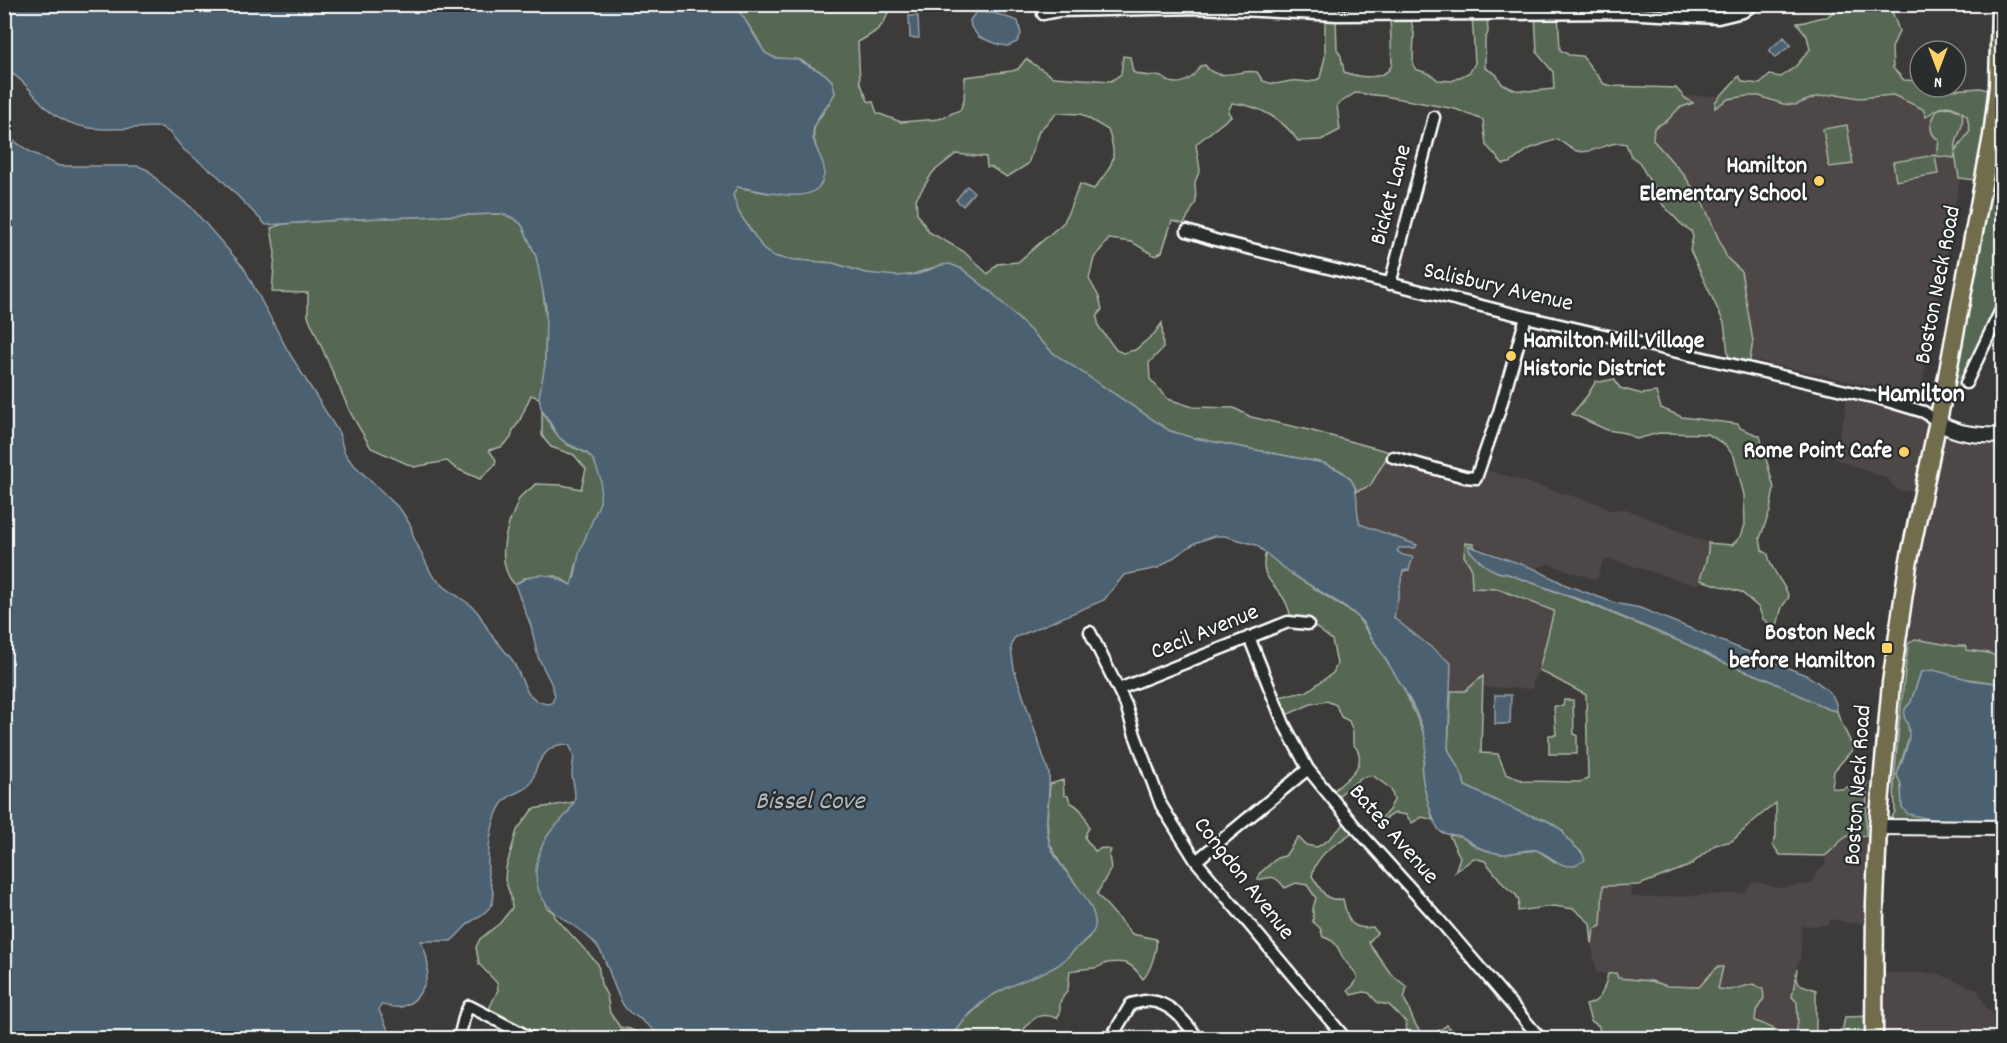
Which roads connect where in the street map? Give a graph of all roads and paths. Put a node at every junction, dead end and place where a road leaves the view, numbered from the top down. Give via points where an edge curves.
1 (1754, 4) edge
2 (2000, 4) edge
3 (1496, 9) edge
4 (1043, 14) dead end
5 (1434, 117) dead end
6 (1187, 231) dead end
7 (1390, 284) junction
8 (2002, 308) edge
9 (1526, 317) junction
10 (1966, 383) dead end
11 (1938, 422) junction
12 (2002, 436) edge
13 (1393, 457) dead end
14 (1308, 624) dead end
15 (1090, 632) dead end
16 (1249, 637) junction
17 (1119, 689) junction
18 (1308, 769) junction
19 (1878, 828) junction
20 (2002, 828) edge
21 (1196, 861) junction
22 (459, 1038) edge
23 (531, 1038) edge
24 (1112, 1038) edge
25 (1198, 1038) edge
26 (1346, 1038) edge
27 (1540, 1038) edge
28 (1874, 1038) edge

1 - 3 street via 1743,12 1718,18
2 - 11 main road, Boston Neck Road via 1992,136
3 - 4 street via 1338,15 1200,8
5 - 7 street, Bicket Lane
6 - 7 street, Salisbury Avenue
7 - 9 street, Salisbury Avenue
8 - 10 street
9 - 11 street, Salisbury Avenue via 1881,399 1924,412
9 - 13 street via 1476,478
11 - 12 street via 1962,433
11 - 19 main road, Boston Neck Road via 1908,565 1890,692
14 - 16 street, Cecil Avenue via 1288,622
15 - 17 street, Congdon Avenue
16 - 17 street, Cecil Avenue
16 - 18 street, Bates Avenue via 1284,724
17 - 21 street, Congdon Avenue via 1161,805
18 - 21 street
18 - 27 street, Bates Avenue
19 - 20 street
19 - 28 main road, Boston Neck Road
21 - 26 street, Congdon Avenue
22 - 23 street via 469,1006
24 - 25 street via 1131,1004 1147,1000 1177,1013

